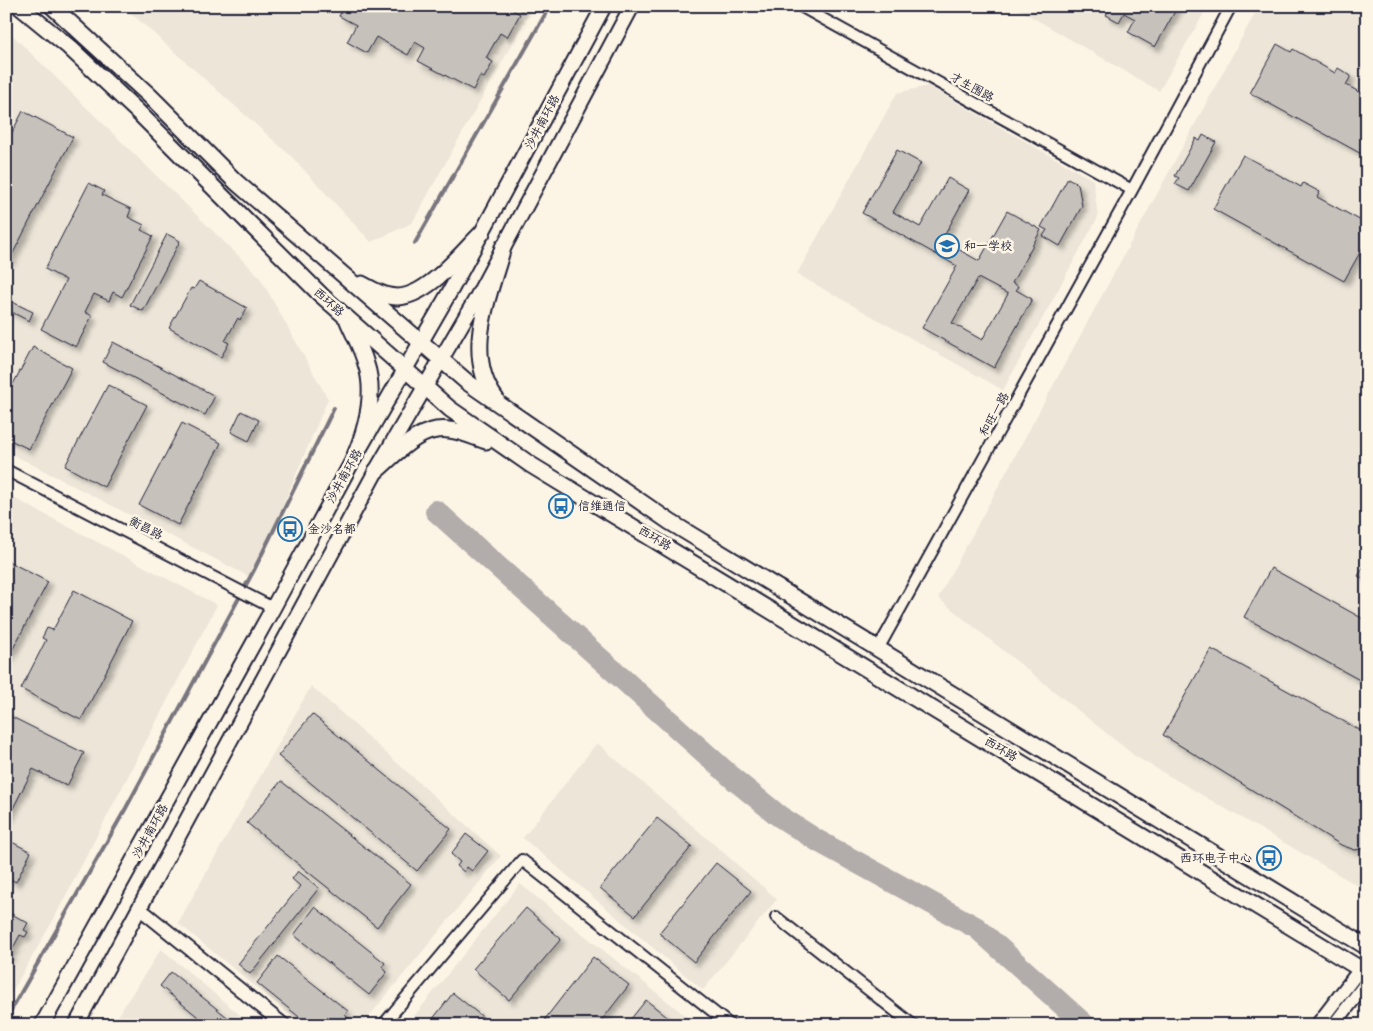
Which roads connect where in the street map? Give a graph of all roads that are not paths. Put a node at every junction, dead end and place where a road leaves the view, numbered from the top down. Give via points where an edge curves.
1 (19, 6) edge
2 (52, 6) edge
3 (604, 6) edge
4 (632, 6) edge
5 (800, 6) edge
6 (1230, 6) edge
7 (1132, 190) junction
8 (482, 233) junction
9 (503, 247) junction
10 (340, 273) junction
11 (346, 317) junction
12 (420, 343) junction
13 (440, 360) junction
14 (405, 369) junction
15 (425, 387) junction
16 (500, 404) junction
17 (503, 447) junction
18 (354, 458) junction
19 (6, 470) edge
20 (376, 471) junction
21 (273, 608) junction
22 (878, 649) junction
23 (139, 908) junction
24 (776, 917) dead end
25 (1367, 947) edge
26 (1365, 971) edge
27 (42, 1025) edge
28 (76, 1025) edge
29 (284, 1025) edge
30 (383, 1025) edge
31 (730, 1025) edge
32 (913, 1025) edge
33 (1317, 1025) edge
34 (1334, 1025) edge

1 - 11 main road, 西环路 via 96,72
2 - 10 main road, 西环路 via 151,97 236,182
3 - 8 main road, 沙井南环路
4 - 9 main road, 沙井南环路
5 - 7 street, 才生围路
6 - 7 street, 和旺一路
7 - 22 street, 和旺一路
8 - 10 main road via 427,286 408,295 387,296
8 - 12 main road, 沙井南环路
9 - 13 main road, 沙井南环路
9 - 16 main road via 479,343 484,377
10 - 12 main road, 西环路
11 - 14 main road, 西环路
11 - 18 main road via 366,364 369,390 364,431
12 - 13 main road, 西环路
12 - 14 main road, 沙井南环路
13 - 15 main road, 沙井南环路
13 - 16 main road, 西环路
14 - 15 main road, 西环路
14 - 18 main road, 沙井南环路
15 - 17 main road, 西环路 via 450,410
15 - 20 main road, 沙井南环路
16 - 22 main road, 西环路 via 670,522
17 - 20 main road via 438,429 416,437
17 - 26 main road, 西环路
18 - 21 main road, 沙井南环路
19 - 21 street, 衡昌路
20 - 23 main road, 沙井南环路
21 - 27 main road, 沙井南环路
22 - 25 main road, 西环路
23 - 28 main road, 沙井南环路
23 - 29 street
24 - 32 street
26 - 33 street
26 - 34 street
30 - 31 street via 522,860

